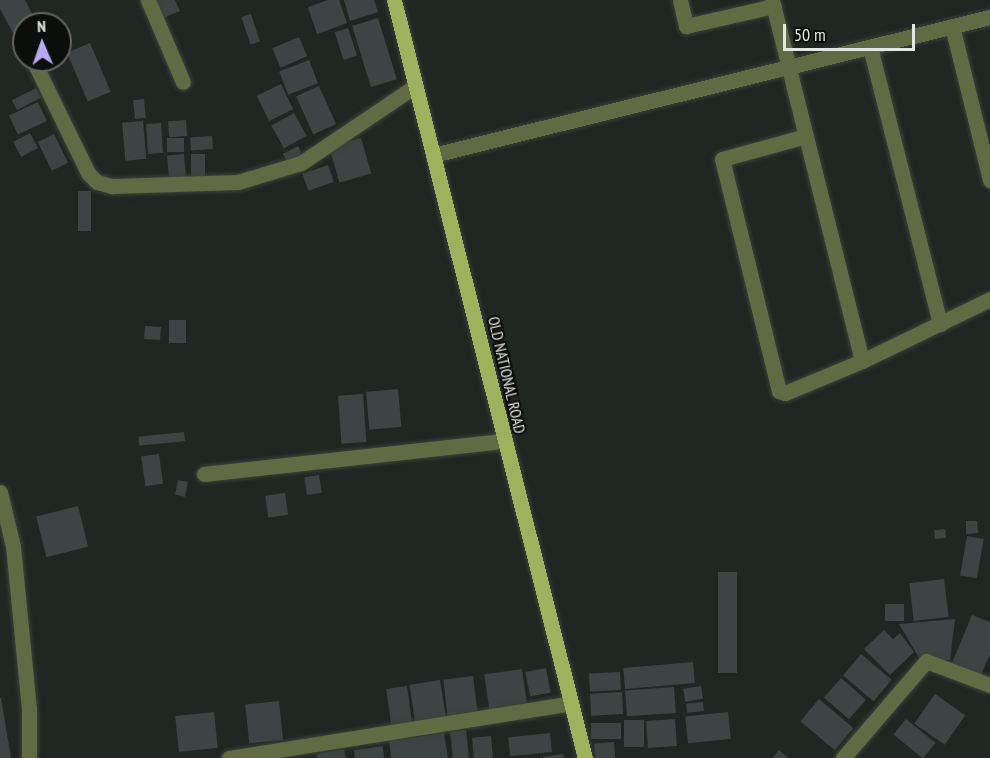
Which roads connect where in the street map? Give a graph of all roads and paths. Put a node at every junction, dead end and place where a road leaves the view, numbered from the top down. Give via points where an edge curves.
1 (148, 0) edge
2 (394, 0) edge
3 (680, 0) edge
4 (773, 3) edge
5 (990, 17) edge
6 (952, 26) junction
7 (870, 47) junction
8 (789, 67) junction
9 (39, 72) edge
10 (183, 82) dead end
11 (415, 86) junction
12 (806, 136) junction
13 (433, 155) junction
14 (990, 180) edge
15 (990, 299) edge
16 (940, 324) junction
17 (862, 361) junction
18 (504, 441) junction
19 (204, 474) dead end
20 (0, 492) edge
21 (990, 685) edge
22 (571, 703) junction
23 (29, 758) edge
24 (229, 758) edge
25 (585, 758) edge
26 (843, 758) edge

1 - 10 street
2 - 11 main road, OLD NATIONAL ROAD
3 - 4 street via 686,26
4 - 8 street
5 - 6 street
6 - 7 street
6 - 14 street
7 - 8 street
7 - 16 street
8 - 12 street
8 - 13 street
9 - 11 street via 88,173 97,182 112,186 238,182 301,163
11 - 13 main road, OLD NATIONAL ROAD
12 - 17 street
12 - 17 street via 722,159 722,165 779,391 785,393
13 - 18 main road, OLD NATIONAL ROAD
15 - 16 street
16 - 17 street
18 - 19 street
18 - 22 main road, OLD NATIONAL ROAD
20 - 23 street via 13,546 29,709
21 - 26 street via 926,661
22 - 24 street
22 - 25 main road, OLD NATIONAL ROAD

